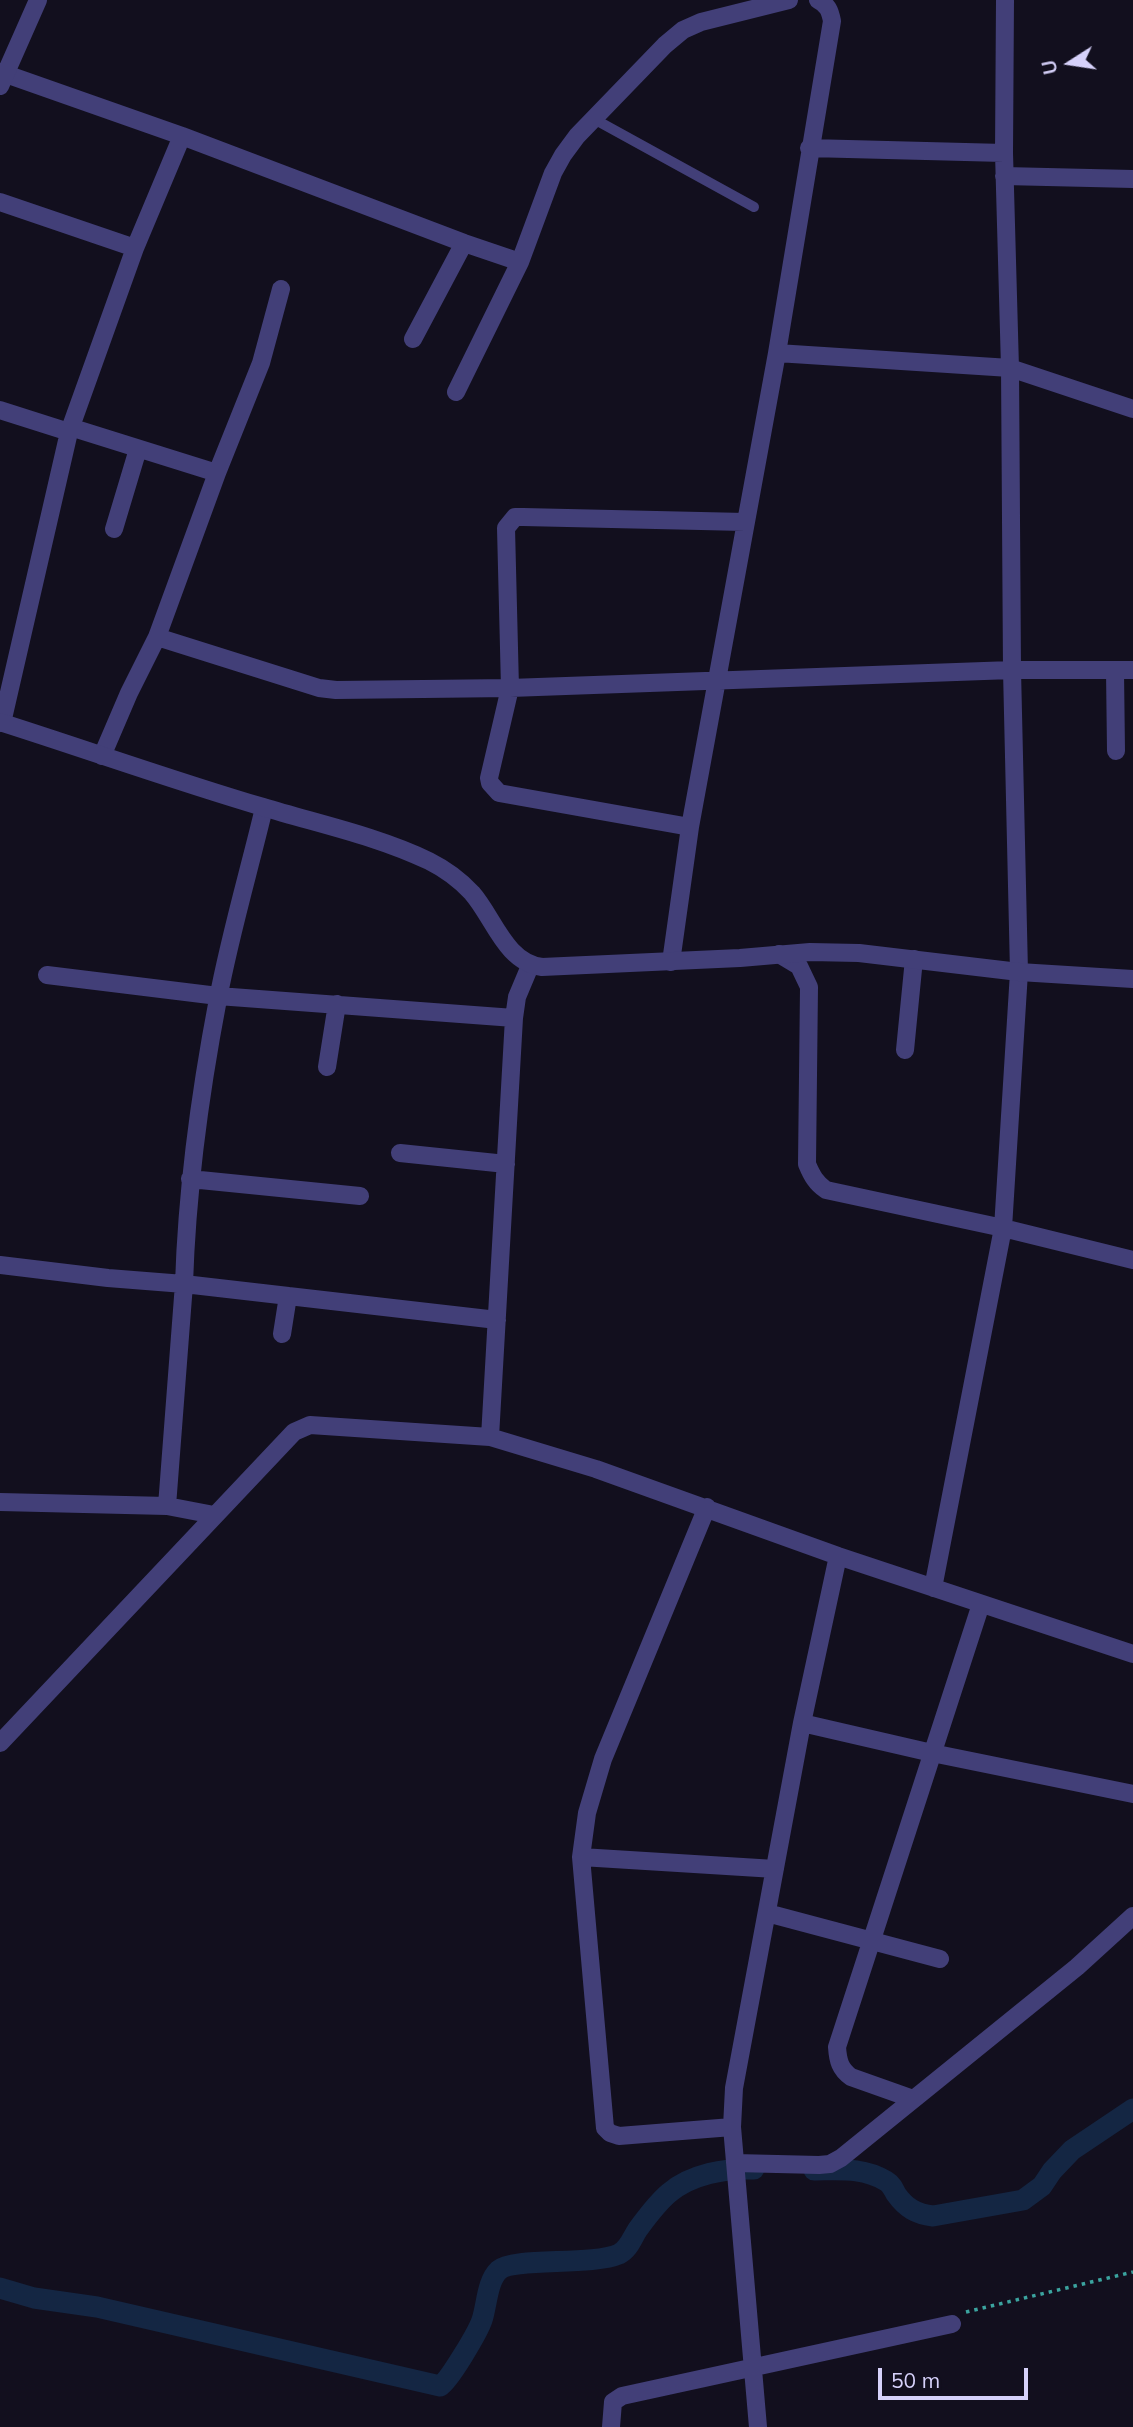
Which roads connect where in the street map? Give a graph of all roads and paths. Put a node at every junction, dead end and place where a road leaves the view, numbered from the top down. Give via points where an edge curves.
1 (38, 0) edge
2 (789, 0) edge
3 (818, 0) edge
4 (1005, 0) edge
5 (2, 77) edge
6 (601, 122) junction
7 (183, 136) junction
8 (809, 148) junction
9 (1004, 153) junction
10 (1004, 176) junction
11 (1133, 179) edge
12 (0, 202) edge
13 (754, 207) dead end
14 (464, 243) junction
15 (135, 248) junction
16 (520, 262) junction
17 (281, 289) dead end
18 (413, 339) dead end
19 (776, 353) junction
20 (1010, 368) junction
21 (456, 392) dead end
22 (1133, 409) edge
23 (0, 410) edge
24 (70, 430) junction
25 (138, 449) junction
26 (217, 473) junction
27 (745, 522) junction
28 (114, 529) dead end
29 (157, 637) junction
30 (1012, 670) junction
31 (1124, 670) edge
32 (718, 680) junction
33 (510, 688) junction
34 (1, 723) edge
35 (1116, 751) dead end
36 (98, 755) junction
37 (264, 808) junction
38 (690, 827) junction
39 (779, 954) junction
40 (914, 959) junction
41 (671, 962) junction
42 (530, 965) junction
43 (1019, 972) junction
44 (47, 975) dead end
45 (1133, 979) edge
46 (218, 996) junction
47 (337, 1004) junction
48 (514, 1018) junction
49 (905, 1050) dead end
50 (327, 1067) dead end
51 (400, 1153) dead end
52 (506, 1164) junction
53 (190, 1179) junction
54 (360, 1196) dead end
55 (1003, 1228) junction
56 (1133, 1260) edge
57 (0, 1265) edge
58 (184, 1284) junction
59 (288, 1296) junction
60 (497, 1320) junction
61 (282, 1334) dead end
62 (490, 1437) junction
63 (0, 1502) edge
64 (167, 1506) junction
65 (708, 1507) junction
66 (214, 1515) junction
67 (838, 1556) junction
68 (933, 1588) junction
69 (981, 1604) junction
70 (1133, 1654) edge
71 (802, 1723) junction
72 (8, 1724) edge
73 (0, 1743) edge
74 (932, 1753) junction
75 (1133, 1794) edge
76 (581, 1857) junction
77 (775, 1869) junction
78 (767, 1913) junction
79 (1133, 1916) edge
80 (873, 1942) junction
81 (940, 1959) dead end
82 (913, 2099) junction
83 (732, 2127) junction
84 (735, 2164) junction
85 (1133, 2272) edge
86 (956, 2319) joint
87 (752, 2366) junction
88 (611, 2427) edge
89 (758, 2427) edge

1 - 5 street
2 - 6 street via 682,30
3 - 8 street via 825,3 832,21
4 - 9 street
5 - 7 street
6 - 13 lane
6 - 16 street via 577,136 558,164
7 - 14 street
7 - 15 street
8 - 9 street
8 - 19 street
9 - 10 street
10 - 11 street
10 - 20 street
12 - 15 street
14 - 16 street
14 - 18 street
15 - 24 street
16 - 21 street
17 - 26 street via 261,363
19 - 20 street
19 - 27 street
20 - 22 street
20 - 30 street
23 - 24 street
24 - 25 street
24 - 34 street
25 - 26 street
25 - 28 street
26 - 29 street
27 - 32 street
27 - 33 street via 515,517 506,528
29 - 33 street via 328,690
29 - 36 street
30 - 31 street
30 - 32 street
30 - 43 street
31 - 35 street
32 - 33 street
32 - 38 street
33 - 38 street via 489,778 499,793
34 - 36 street
36 - 37 street
37 - 42 street via 384,844 451,873 473,894 509,948
37 - 46 street
38 - 41 street
39 - 40 street via 859,953
39 - 41 street
39 - 55 street via 799,966 810,986 807,1164 811,1176 826,1190
40 - 43 street
40 - 49 street
41 - 42 street
42 - 48 street
43 - 45 street
43 - 55 street
44 - 46 street
46 - 47 street
46 - 53 street
47 - 48 street
47 - 50 street
48 - 52 street
51 - 52 street
52 - 60 street
53 - 54 street
53 - 58 street
55 - 56 street
55 - 68 street
57 - 58 street
58 - 59 street
58 - 64 street
59 - 60 street
59 - 61 street
60 - 62 street
62 - 65 street
62 - 66 street via 306,1426 293,1432
63 - 64 street
64 - 66 street
65 - 67 street
65 - 76 street via 603,1759 587,1812
66 - 72 street
67 - 68 street
67 - 71 street
68 - 69 street
69 - 70 street
69 - 74 street
71 - 74 street
71 - 77 street
72 - 73 street
74 - 75 street
74 - 80 street
76 - 77 street
76 - 83 street via 605,2128 619,2136
77 - 78 street
78 - 80 street
78 - 83 street via 734,2088
79 - 82 street
80 - 81 street
80 - 82 street via 837,2048 839,2064 851,2077
82 - 84 street via 830,2164
83 - 84 street
84 - 87 street
85 - 86 path
86 - 87 street
87 - 88 street via 616,2399
87 - 89 street

